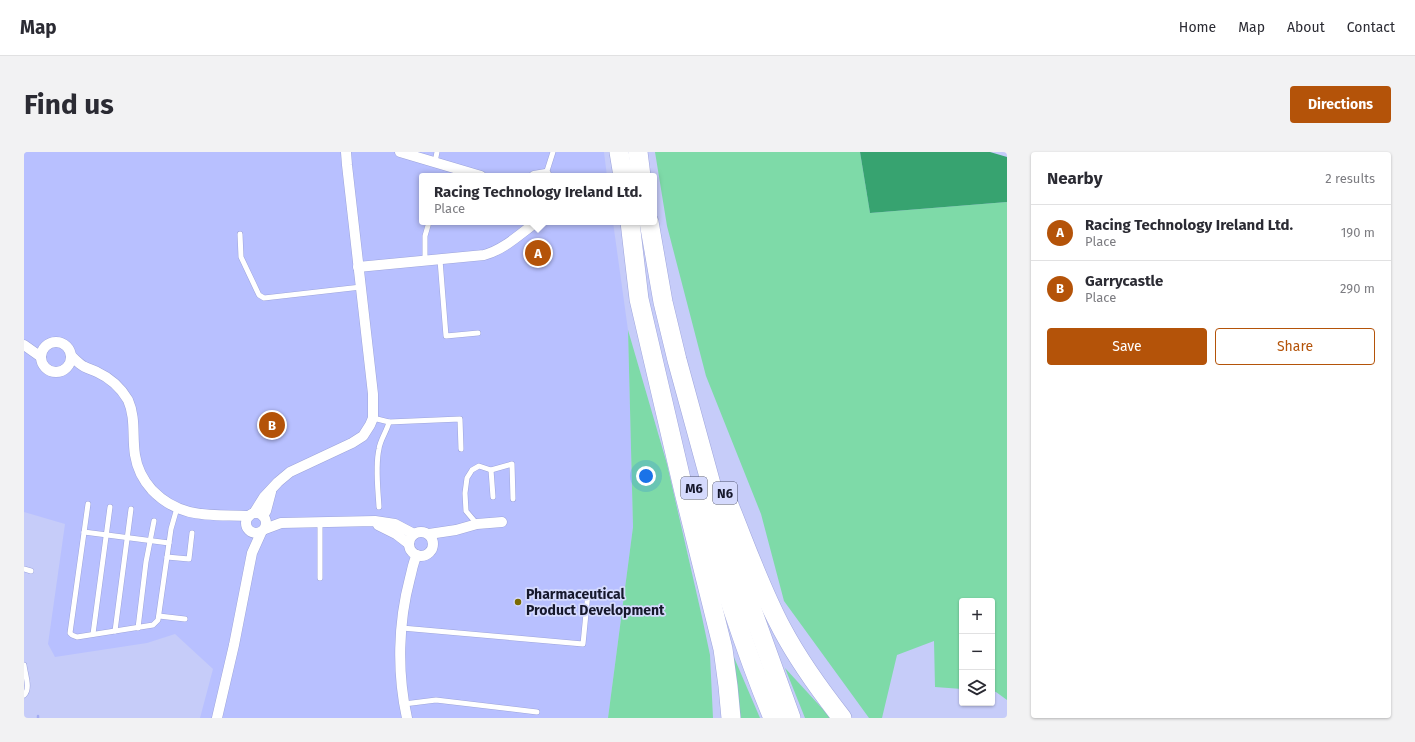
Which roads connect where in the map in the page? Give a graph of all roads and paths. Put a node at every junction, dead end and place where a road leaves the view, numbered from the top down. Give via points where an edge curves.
1 (346, 152) edge
2 (400, 152) edge
3 (553, 152) edge
4 (619, 152) edge
5 (638, 152) edge
6 (436, 157) edge
7 (474, 173) edge
8 (546, 173) edge
9 (622, 173) edge
10 (642, 173) edge
11 (428, 225) edge
12 (532, 225) edge
13 (630, 225) edge
14 (649, 225) edge
15 (240, 234) dead end
16 (653, 249) junction
17 (634, 253) junction
18 (440, 260) junction
19 (424, 261) junction
20 (358, 266) junction
21 (361, 288) junction
22 (478, 333) dead end
23 (25, 346) edge
24 (46, 346) junction
25 (71, 356) junction
26 (41, 357) junction
27 (84, 367) junction
28 (66, 368) junction
29 (373, 418) junction
30 (389, 422) junction
31 (461, 450) dead end
32 (491, 470) junction
33 (493, 497) dead end
34 (513, 499) dead end
35 (88, 504) dead end
36 (110, 507) dead end
37 (379, 507) dead end
38 (131, 508) dead end
39 (176, 508) junction
40 (222, 516) junction
41 (258, 516) junction
42 (154, 521) dead end
43 (320, 522) junction
44 (368, 522) junction
45 (502, 522) dead end
46 (281, 523) junction
47 (477, 524) junction
48 (248, 529) junction
49 (456, 530) junction
50 (263, 531) junction
51 (84, 532) junction
52 (192, 533) dead end
53 (414, 534) junction
54 (428, 534) junction
55 (106, 535) junction
56 (127, 538) junction
57 (150, 540) junction
58 (169, 543) junction
59 (409, 544) junction
60 (433, 545) junction
61 (252, 554) junction
62 (417, 555) junction
63 (167, 557) junction
64 (24, 569) edge
65 (31, 571) dead end
66 (320, 578) dead end
67 (588, 593) dead end
68 (159, 616) junction
69 (185, 619) dead end
70 (138, 628) junction
71 (402, 628) junction
72 (116, 631) junction
73 (93, 634) junction
74 (24, 668) edge
75 (24, 695) edge
76 (404, 704) junction
77 (537, 712) dead end
78 (217, 718) edge
79 (407, 718) edge
80 (731, 718) edge
81 (773, 718) edge
82 (791, 718) edge
83 (842, 718) edge

1 - 20 street
2 - 6 street
3 - 8 lane
4 - 9 highway
5 - 10 highway
6 - 7 street
11 - 19 lane
12 - 18 street via 491,253
13 - 17 highway
14 - 16 highway, N6
15 - 21 lane via 241,257 259,295 264,298
16 - 82 highway, M6 via 677,360 714,496
16 - 83 highway, N6 via 702,425 729,505 755,570 782,629 820,690
17 - 80 highway via 639,299 654,367 723,649
17 - 81 highway, M6 via 671,406 695,489 724,586
18 - 19 street
18 - 22 lane via 446,336
19 - 20 street
20 - 21 street
21 - 29 street via 373,394
23 - 24 street
23 - 26 street
24 - 25 street via 53,343 62,344 68,348
24 - 26 street
25 - 27 street
25 - 28 street via 70,364
26 - 28 street via 44,366 51,371 60,372
27 - 28 street
27 - 39 street via 112,380 124,394 131,408 134,452 140,473 164,501
29 - 30 lane
29 - 41 street via 366,432 357,440 290,472 278,482 271,490 266,511
30 - 31 lane via 460,419
30 - 37 lane via 379,447
32 - 33 lane
32 - 34 lane via 512,464
32 - 47 lane via 479,466 472,470 467,478 466,511
35 - 51 lane
36 - 55 lane
38 - 56 lane
39 - 40 street
39 - 58 lane
40 - 41 street
40 - 48 street
41 - 46 street
41 - 48 street via 246,520
41 - 50 street via 266,522
42 - 57 lane
43 - 44 street
43 - 46 street
43 - 66 lane
44 - 53 street via 395,524
44 - 59 street via 389,530
45 - 47 street
46 - 50 street
47 - 49 street
48 - 50 street via 255,534
48 - 61 street
49 - 54 street
49 - 60 street
50 - 61 street
51 - 55 lane
51 - 73 lane via 70,633 77,636
52 - 63 lane via 188,559
53 - 54 street
53 - 59 street
54 - 60 street
55 - 56 lane
55 - 73 lane
56 - 57 lane
56 - 72 lane
57 - 58 lane
57 - 70 lane
58 - 63 lane
59 - 62 street via 411,551
60 - 62 street via 429,553
61 - 78 street
62 - 71 street via 406,596
63 - 68 lane
64 - 65 lane
67 - 71 lane via 583,644
68 - 69 lane
68 - 70 lane via 153,625
70 - 72 lane
71 - 76 street via 401,674
72 - 73 lane
74 - 75 lane via 28,689
76 - 77 lane via 436,700
76 - 79 street

